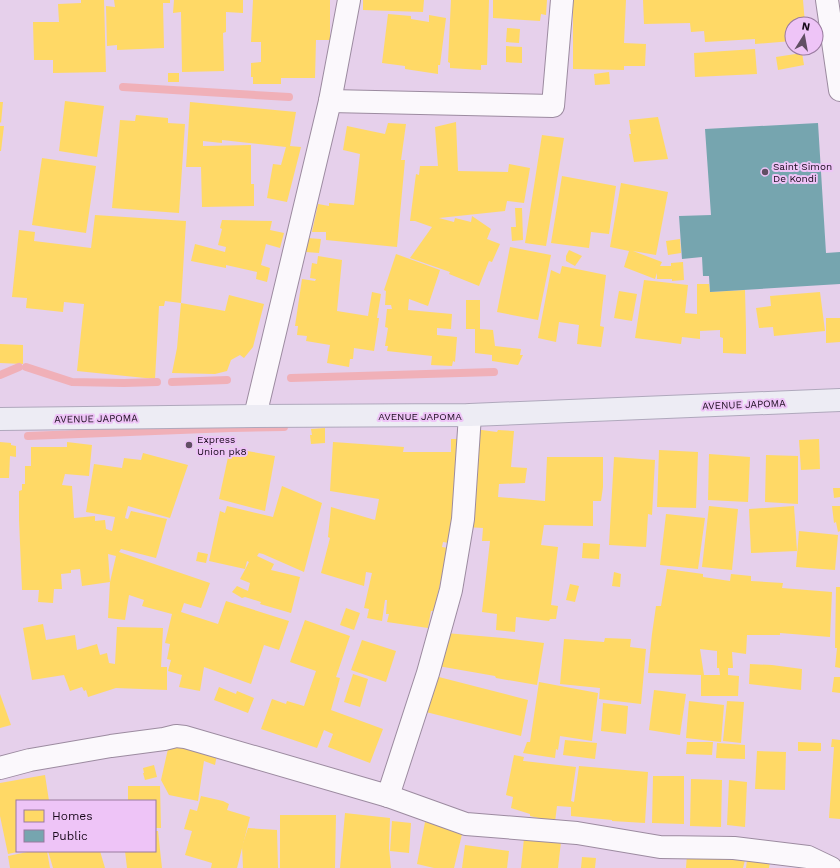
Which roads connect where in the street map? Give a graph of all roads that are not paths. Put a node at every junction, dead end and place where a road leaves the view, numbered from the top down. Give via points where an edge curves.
1 (349, 0) edge
2 (562, 0) edge
3 (827, 0) edge
4 (840, 90) edge
5 (330, 101) junction
6 (840, 400) edge
7 (470, 415) junction
8 (255, 416) junction
9 (0, 419) edge
10 (0, 768) edge
11 (388, 796) junction
12 (831, 868) edge

1 - 5 street
2 - 5 street via 553,106
3 - 4 street
5 - 8 street
6 - 7 main road, AVENUE JAPOMA
7 - 8 main road, AVENUE JAPOMA
7 - 11 street via 463,519 450,590 428,673
8 - 9 main road, AVENUE JAPOMA
10 - 11 street via 30,760 181,736
11 - 12 street via 466,824 577,833 660,847 734,848 808,857

